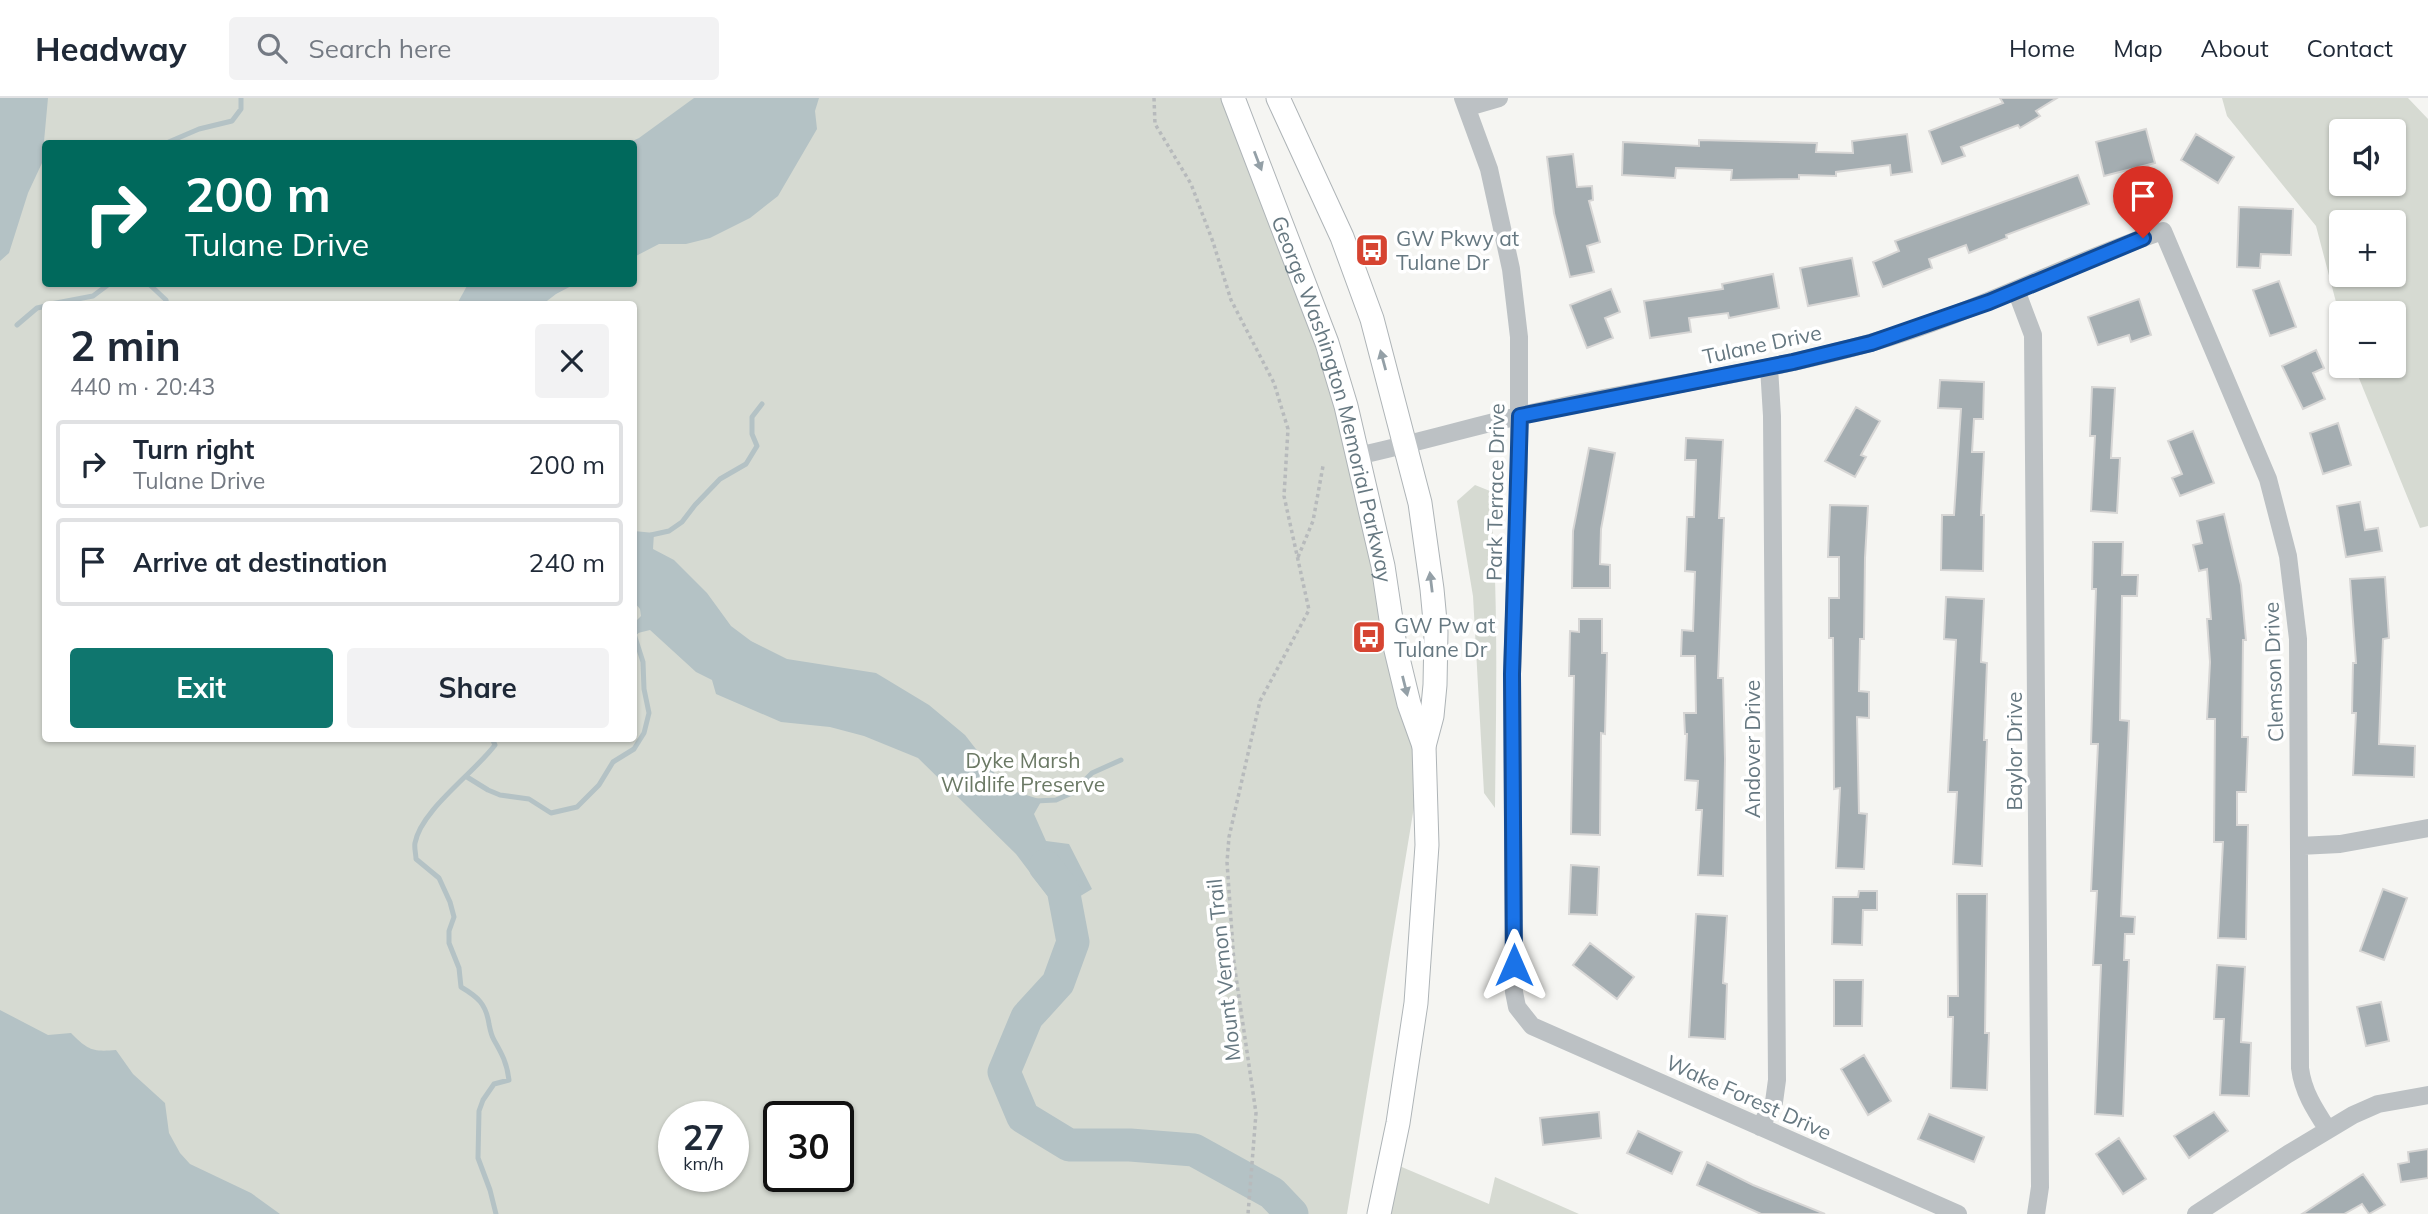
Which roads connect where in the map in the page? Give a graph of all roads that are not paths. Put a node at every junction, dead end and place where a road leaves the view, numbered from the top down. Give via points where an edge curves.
1 (1233, 98) edge
2 (1278, 98) edge
3 (1499, 98) edge
4 (1466, 102) edge
5 (2163, 231) joint
6 (2016, 290) junction
7 (1769, 367) junction
8 (1520, 416) junction
9 (1405, 446) junction
10 (1357, 456) junction
11 (1424, 747) junction
12 (2428, 828) edge
13 (2299, 846) junction
14 (1524, 1018) joint
15 (2428, 1095) edge
16 (1760, 1127) junction
17 (2328, 1130) junction
18 (1379, 1214) edge
19 (1958, 1214) edge
20 (2036, 1214) edge
21 (2196, 1214) edge

1 -> 10 main road, George Washington Memorial Parkway via 1327,343
9 -> 2 main road, George Washington Memorial Parkway via 1372,319 1342,237
3 - 4 street
4 - 8 street, Park Terrace Drive via 1489,169 1511,269 1519,337
5 - 6 street, Tulane Drive
5 - 13 street, Clemson Drive via 2268,479 2279,516 2298,639
6 - 7 street, Tulane Drive via 1894,336
6 - 20 street, Baylor Drive via 2033,335 2040,1173
7 - 8 street, Tulane Drive
7 - 16 street, Andover Drive via 1777,1080 1773,1102
8 - 9 street, Tulane Drive
8 - 14 street, Park Terrace Drive via 1512,674 1514,978 1517,1007
9 - 10 street, Tulane Drive
11 -> 9 main road, George Washington Memorial Parkway via 1432,716 1436,632 1425,537
10 -> 11 main road, George Washington Memorial Parkway via 1383,566 1395,646
11 - 18 main road, George Washington Memorial Parkway via 1427,845 1416,1003
12 - 13 street via 2340,844
13 - 17 street, Clemson Drive via 2300,1068 2312,1107
14 - 16 street, Wake Forest Drive via 1532,1026
15 - 17 street via 2378,1104
16 - 19 street, Wake Forest Drive
17 - 21 street

